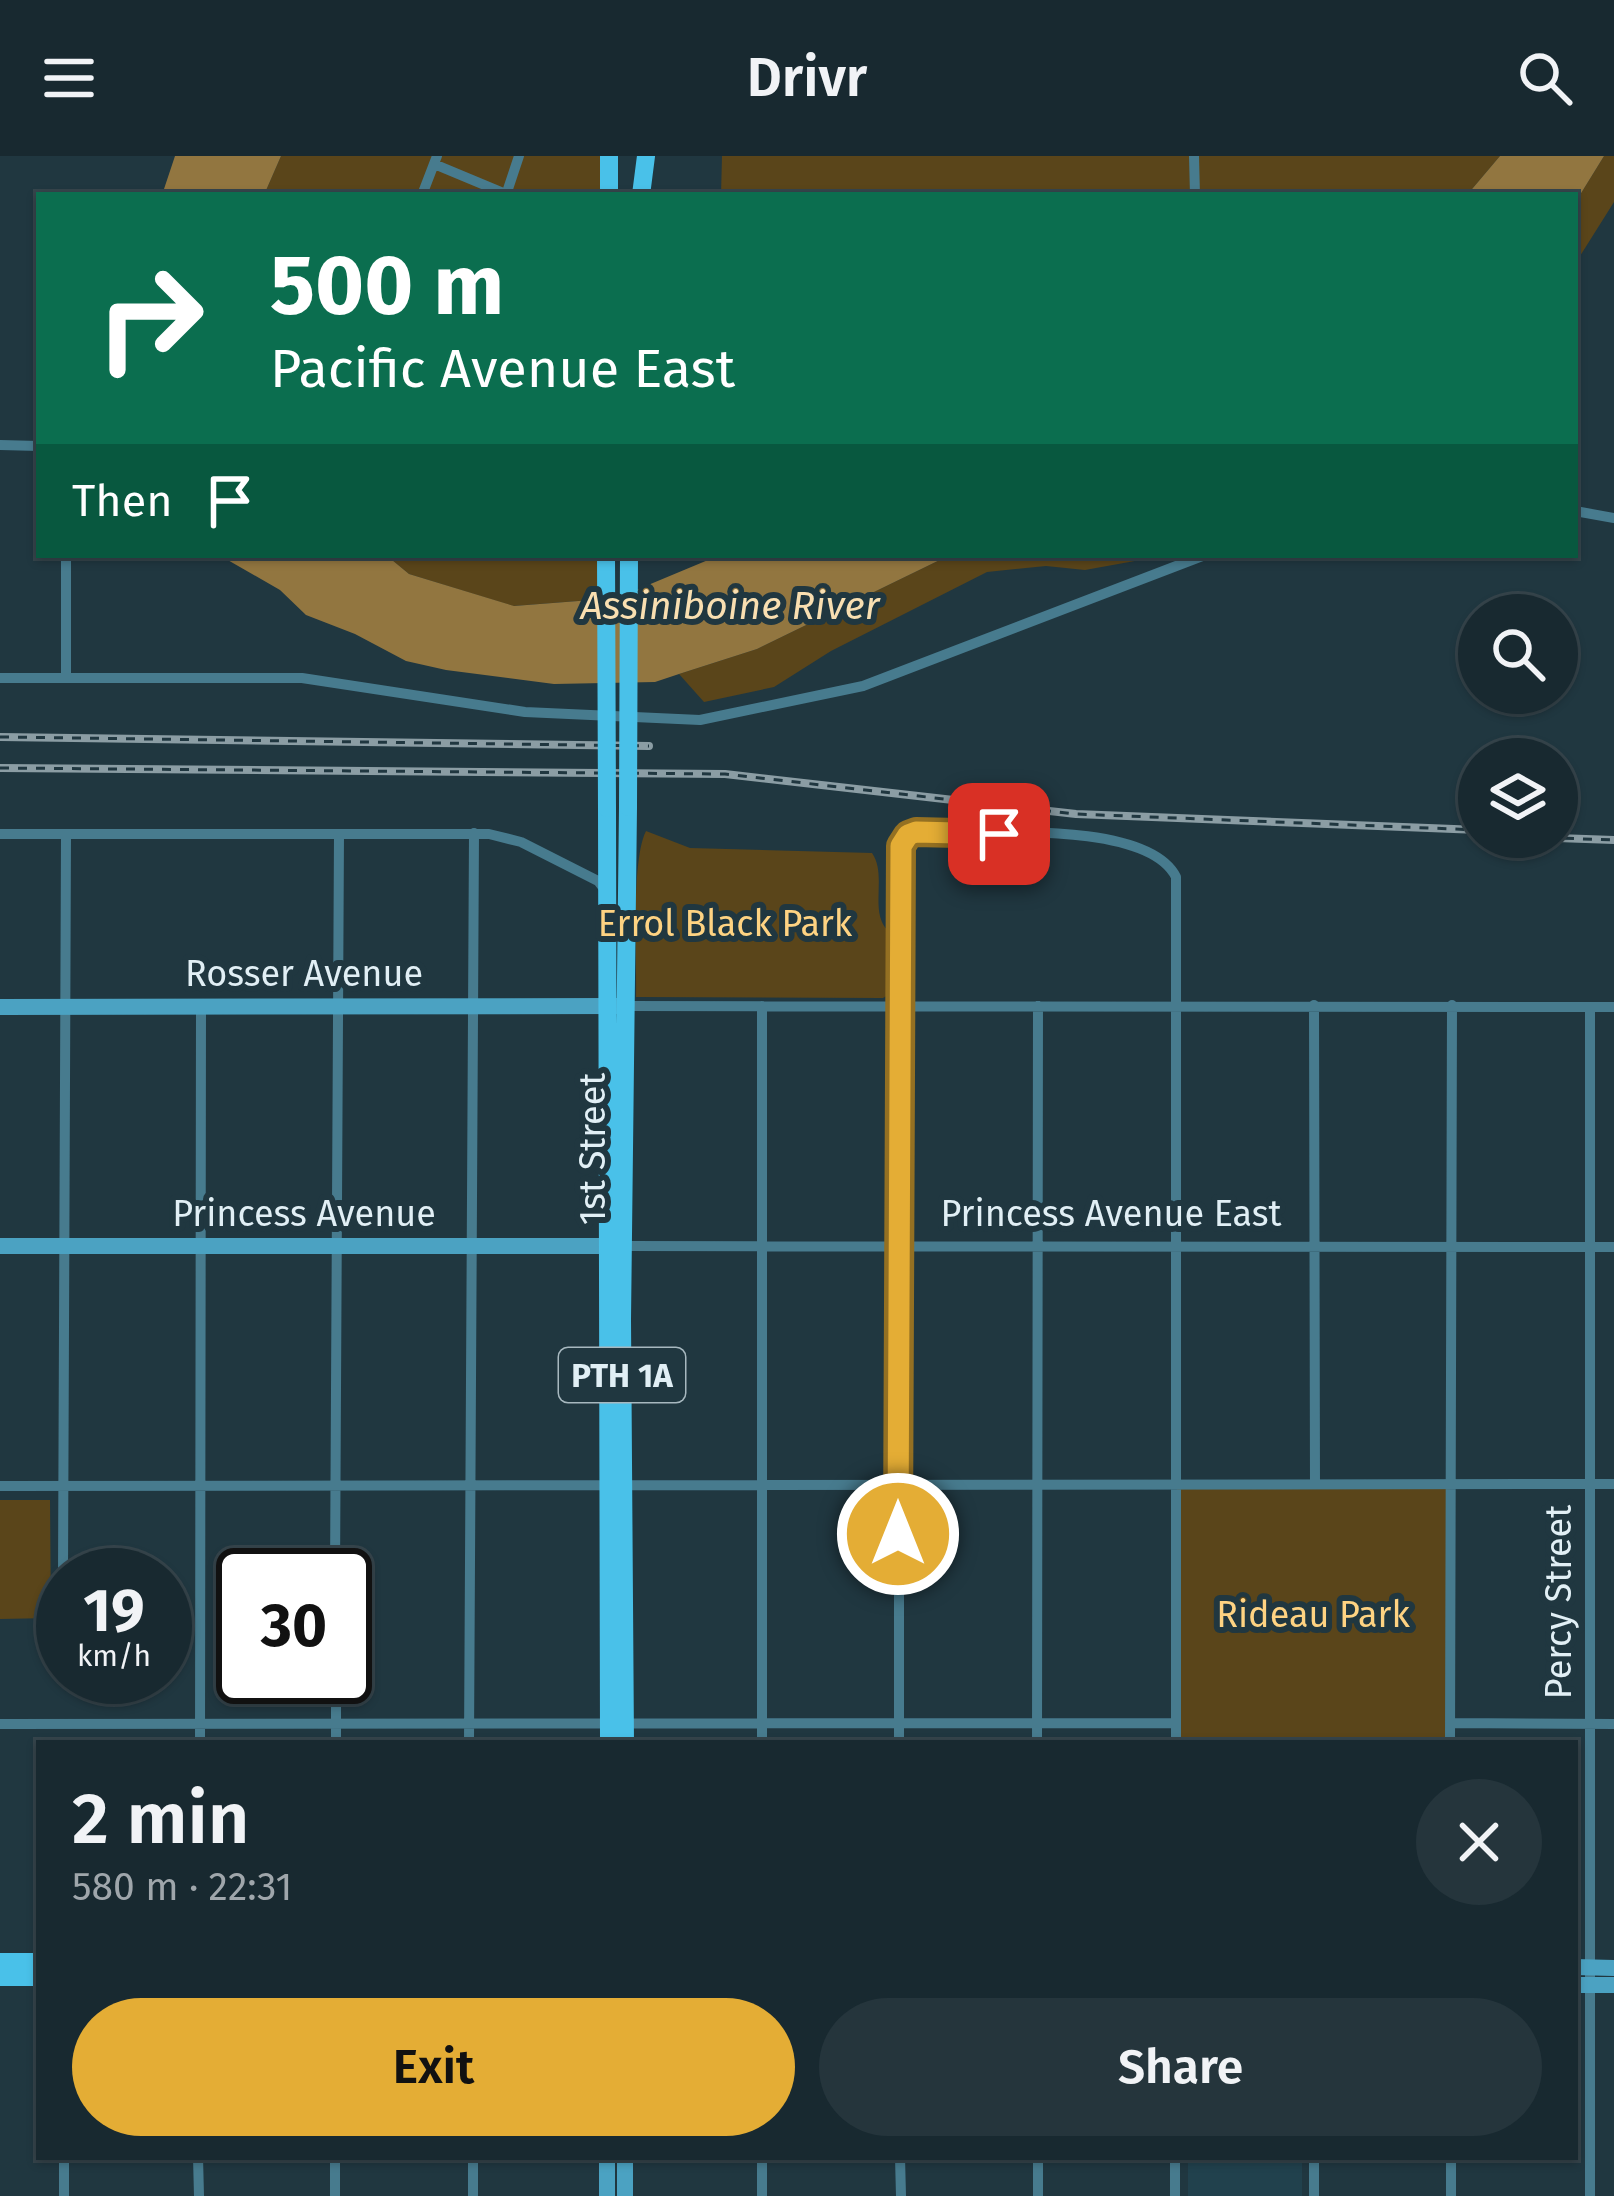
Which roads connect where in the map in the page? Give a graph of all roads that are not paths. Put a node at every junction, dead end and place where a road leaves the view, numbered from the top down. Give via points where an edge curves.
1 (519, 156) edge
2 (609, 156) edge
3 (646, 156) edge
4 (1194, 156) edge
5 (436, 160) edge
6 (423, 192) edge
7 (500, 192) edge
8 (507, 192) edge
9 (609, 192) edge
10 (641, 192) edge
11 (1195, 192) edge
12 (0, 445) edge
13 (36, 446) edge
14 (1578, 512) edge
15 (1614, 518) edge
16 (66, 558) edge
17 (606, 558) edge
18 (629, 558) edge
19 (1197, 558) edge
20 (0, 678) edge
21 (66, 678) junction
22 (474, 833) junction
23 (0, 834) edge
24 (339, 834) junction
25 (65, 835) junction
26 (560, 863) junction
27 (598, 868) junction
28 (608, 900) junction
29 (625, 955) junction
30 (1314, 1005) junction
31 (1452, 1005) junction
32 (0, 1006) edge
33 (64, 1006) junction
34 (473, 1006) junction
35 (617, 1006) junction
36 (762, 1006) junction
37 (1038, 1006) junction
38 (1176, 1006) junction
39 (200, 1007) junction
40 (337, 1007) junction
41 (898, 1007) junction
42 (1590, 1007) junction
43 (1614, 1007) edge
44 (0, 1246) edge
45 (63, 1246) junction
46 (199, 1246) junction
47 (334, 1246) junction
48 (472, 1246) junction
49 (617, 1246) junction
50 (899, 1246) junction
51 (1037, 1246) junction
52 (1315, 1246) junction
53 (1614, 1246) edge
54 (762, 1247) junction
55 (1176, 1247) junction
56 (1589, 1247) junction
57 (1450, 1248) junction
58 (1316, 1484) junction
59 (1588, 1484) junction
60 (1614, 1484) edge
61 (1177, 1485) junction
62 (1450, 1485) junction
63 (0, 1486) edge
64 (63, 1486) junction
65 (200, 1486) junction
66 (335, 1486) junction
67 (469, 1486) junction
68 (761, 1486) junction
69 (897, 1486) junction
70 (1037, 1486) junction
71 (614, 1487) junction
72 (63, 1548) edge
73 (335, 1548) edge
74 (336, 1704) edge
75 (762, 1723) junction
76 (1176, 1723) junction
77 (1450, 1723) junction
78 (0, 1724) edge
79 (64, 1724) junction
80 (200, 1724) junction
81 (336, 1724) junction
82 (469, 1724) junction
83 (899, 1724) junction
84 (1037, 1724) junction
85 (1588, 1724) junction
86 (1614, 1724) edge
87 (617, 1734) edge
88 (64, 1740) edge
89 (200, 1740) edge
90 (336, 1740) edge
91 (470, 1740) edge
92 (762, 1740) edge
93 (899, 1740) edge
94 (1037, 1740) edge
95 (1176, 1740) edge
96 (1450, 1740) edge
97 (0, 1962) edge
98 (36, 1962) edge
99 (1614, 1968) edge
100 (1582, 1976) edge
101 (0, 1977) edge
102 (36, 1977) edge
103 (1614, 1985) edge
104 (64, 2160) edge
105 (198, 2160) edge
106 (335, 2160) edge
107 (473, 2160) edge
108 (607, 2160) edge
109 (625, 2160) edge
110 (762, 2160) edge
111 (900, 2160) edge
112 (1038, 2160) edge
113 (1175, 2160) edge
114 (1313, 2160) edge
115 (1450, 2160) edge
116 (64, 2196) edge
117 (199, 2196) edge
118 (335, 2196) edge
119 (473, 2196) edge
120 (607, 2196) edge
121 (625, 2196) edge
122 (762, 2196) edge
123 (901, 2196) edge
124 (1038, 2196) edge
125 (1175, 2196) edge
126 (1314, 2196) edge
127 (1450, 2196) edge
128 (1590, 2196) edge

1 - 8 street
2 - 9 main road
3 - 10 main road
4 - 11 street
5 - 6 street
5 - 7 street
12 - 13 street
14 - 15 street
16 - 21 street
17 - 27 main road, 1st Street / PTH 1A, bridge via 607,841
18 - 29 main road, 1st Street, bridge
19 - 21 street via 863,686 700,720 525,712 302,678
20 - 21 street
22 - 24 street
22 - 26 street via 521,842
22 - 34 street
23 - 25 street
24 - 25 street
24 - 40 street
25 - 33 street
26 - 27 street
26 - 28 street via 598,880
27 - 28 main road, 1st Street / PTH 1A
27 - 29 main road via 619,877
28 - 35 main road, 1st Street / PTH 1A
29 - 35 main road, 1st Street / PTH 1A
30 - 31 street
30 - 38 street
30 - 52 street
31 - 42 street
31 - 57 street
32 - 33 street, Rosser Avenue
33 - 39 street, Rosser Avenue
33 - 45 street
34 - 35 street, Rosser Avenue
34 - 40 street, Rosser Avenue
34 - 48 street
35 - 36 street
35 - 49 main road, 1st Street / PTH 1A
36 - 41 street
36 - 54 street
37 - 38 street
37 - 41 street
37 - 51 street
38 - 41 street via 1177,877 1155,854 1101,838 922,832 905,838 900,852
38 - 55 street
39 - 40 street, Rosser Avenue
39 - 46 street
40 - 47 street
41 - 50 street
42 - 43 street
42 - 56 street, Percy Street
44 - 45 street, Princess Avenue
45 - 46 street, Princess Avenue
45 - 64 street
46 - 47 street, Princess Avenue
46 - 65 street
47 - 48 street, Princess Avenue
47 - 66 street
48 - 49 street, Princess Avenue
48 - 67 street
49 - 54 street, Princess Avenue East
49 - 71 main road, 1st Street / PTH 1A
50 - 51 street, Princess Avenue East
50 - 54 street, Princess Avenue East
50 - 69 street
51 - 55 street, Princess Avenue East
51 - 70 street
52 - 55 street, Princess Avenue East
52 - 57 street, Princess Avenue East
52 - 58 street
53 - 56 street, Princess Avenue East
54 - 68 street
55 - 61 street
56 - 57 street, Princess Avenue East
56 - 59 street, Percy Street
57 - 62 street
58 - 61 street
58 - 62 street
59 - 60 street
59 - 62 street
59 - 85 street, Percy Street
61 - 70 street
61 - 76 street
62 - 77 street
63 - 64 street
64 - 65 street
64 - 72 street
65 - 66 street
65 - 80 street
66 - 67 street
66 - 73 street
67 - 71 street
67 - 82 street
68 - 69 street
68 - 71 street
68 - 75 street
69 - 70 street
69 - 83 street
70 - 84 street
71 - 87 main road, 1st Street / PTH 1A
74 - 81 street
75 - 83 street
75 - 87 street
75 - 92 street
76 - 84 street
76 - 95 street
77 - 85 street
77 - 96 street
78 - 79 street
79 - 80 street
79 - 88 street
80 - 81 street
80 - 89 street
81 - 82 street
81 - 90 street
82 - 87 street
82 - 91 street
83 - 84 street
83 - 93 street
84 - 94 street
85 - 86 street
85 - 100 street, Percy Street
97 - 98 main road
99 - 100 street
100 - 103 street
100 - 128 street, Percy Street
101 - 102 main road
104 - 116 street
105 - 117 street
106 - 118 street
107 - 119 street
108 - 120 street
109 - 121 street
110 - 122 street
111 - 123 street
112 - 124 street
113 - 125 street
114 - 126 street
115 - 127 street

